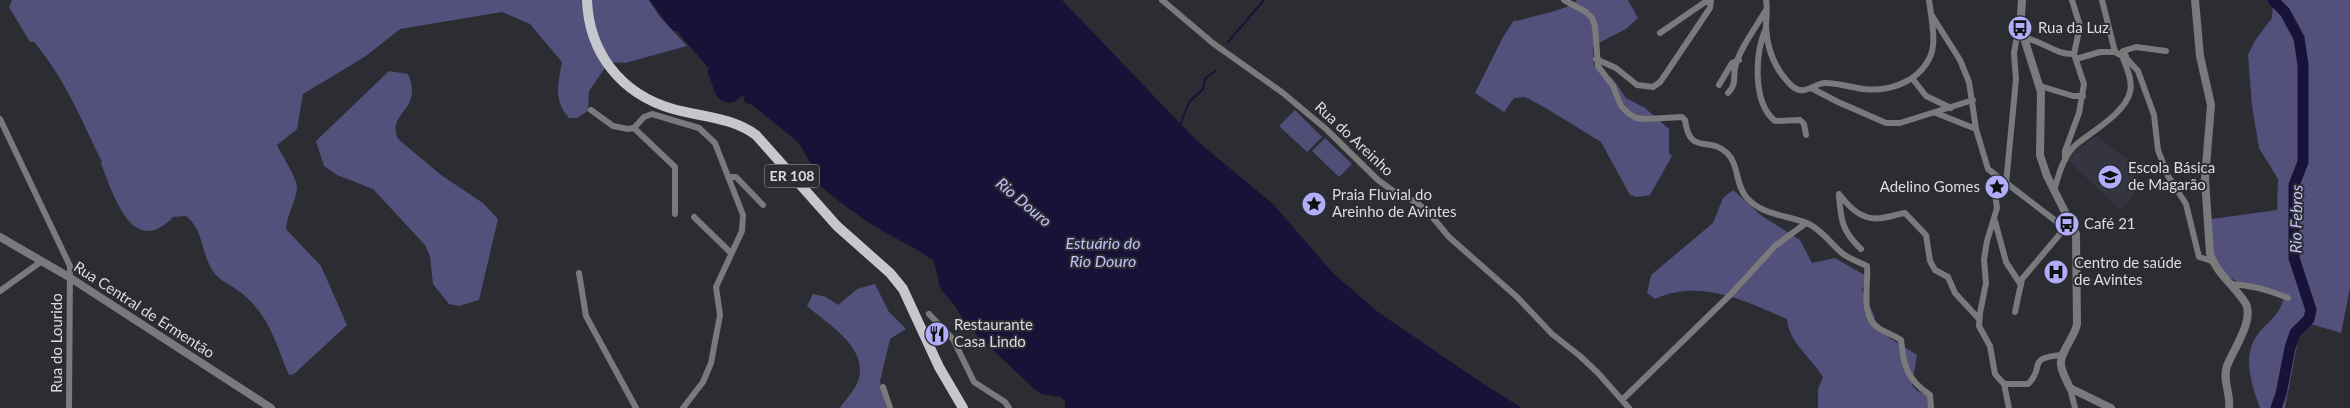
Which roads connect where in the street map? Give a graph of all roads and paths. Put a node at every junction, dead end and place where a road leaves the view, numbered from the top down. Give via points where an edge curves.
1 (587, 0) edge
2 (1564, 0) edge
3 (1710, 0) edge
4 (1766, 0) edge
5 (1929, 0) edge
6 (2022, 0) edge
7 (2072, 0) edge
8 (2102, 0) edge
9 (2195, 0) edge
10 (1166, 1) edge
11 (1767, 9) junction
12 (1931, 14) junction
13 (2021, 16) junction
14 (1766, 27) junction
15 (1660, 33) dead end
16 (2024, 38) junction
17 (2166, 51) dead end
18 (2115, 52) junction
19 (2075, 56) junction
20 (2124, 56) junction
21 (1596, 59) junction
22 (1739, 60) junction
23 (1912, 78) junction
24 (1719, 85) dead end
25 (2040, 86) junction
26 (1802, 87) dead end
27 (1814, 88) junction
28 (1728, 93) dead end
29 (2083, 96) junction
30 (1973, 100) junction
31 (671, 108) junction
32 (1951, 108) junction
33 (591, 110) dead end
34 (1936, 113) junction
35 (683, 117) junction
36 (0, 119) edge
37 (670, 119) junction
38 (634, 128) junction
39 (1976, 129) junction
40 (1806, 134) dead end
41 (2064, 160) junction
42 (728, 177) junction
43 (2006, 184) junction
44 (2054, 191) junction
45 (763, 205) dead end
46 (675, 214) dead end
47 (694, 217) dead end
48 (1995, 221) junction
49 (1806, 223) junction
50 (2069, 227) junction
51 (0, 237) edge
52 (1861, 249) dead end
53 (731, 253) junction
54 (42, 261) junction
55 (2212, 261) junction
56 (579, 273) dead end
57 (69, 277) junction
58 (2230, 284) junction
59 (2020, 285) junction
60 (0, 291) edge
61 (2288, 298) dead end
62 (2015, 312) dead end
63 (929, 314) dead end
64 (1980, 319) junction
65 (2062, 355) junction
66 (2004, 384) junction
67 (884, 387) dead end
68 (2070, 388) junction
69 (1622, 400) junction
70 (69, 408) edge
71 (271, 408) edge
72 (636, 408) edge
73 (683, 408) edge
74 (890, 408) edge
75 (963, 408) edge
76 (1009, 408) edge
77 (1629, 408) edge
78 (1932, 408) edge
79 (2009, 408) edge
80 (2075, 408) edge
81 (2111, 408) edge
82 (2229, 408) edge

1 - 31 main road, ER 108 via 589,27 608,66 642,96
2 - 21 street via 1592,18
3 - 15 street
3 - 21 street via 1710,8 1660,82 1652,87 1637,85 1616,68
4 - 11 street
5 - 12 street
6 - 13 street
7 - 19 street via 2080,26
8 - 18 street
9 - 55 street via 2200,56 2211,105 2205,179
10 - 69 street, Rua do Areinho via 1214,44 1283,93 1326,129 1378,180 1429,213 1449,237 1517,297 1552,334 1580,356
11 - 14 street
11 - 22 street via 1746,42
12 - 23 street via 1932,50 1929,59
12 - 30 street via 1960,60
13 - 16 street
13 - 43 street via 2014,53 2016,79
14 - 27 street via 1769,52 1788,83 1795,89
14 - 40 street via 1758,59 1760,95 1775,121 1800,120
16 - 19 street
16 - 25 street
17 - 20 street via 2136,47 2123,51
18 - 19 street
18 - 20 street
19 - 29 street via 2084,84
20 - 41 street via 2131,80 2126,101 2101,128 2077,144
20 - 55 street via 2138,71 2154,115 2158,150 2168,176 2186,204 2199,258
21 - 49 street via 1628,113 1646,119 1682,117 1690,139 1696,144 1717,147 1730,155 1747,199 1778,216
22 - 24 street via 1732,63
22 - 28 street via 1735,68 1736,80
23 - 27 street via 1886,88 1862,89 1822,83
23 - 32 street via 1926,96
25 - 29 street
25 - 44 street via 2040,155
26 - 27 street
27 - 34 street via 1886,123
29 - 41 street
30 - 32 street
30 - 39 street
31 - 35 main road, ER 108
31 - 37 street
32 - 34 street
33 - 38 street via 613,126
34 - 39 street
35 - 37 street
35 - 42 street via 715,143
35 - 75 main road, ER 108 via 728,120 756,135 837,226 890,273 903,289 939,367
36 - 57 street, Rua do Lourido via 70,266
37 - 38 street via 652,114 644,117
38 - 46 street via 675,167
39 - 43 street via 1988,169
41 - 44 street
42 - 45 street via 736,177
42 - 53 street via 743,215 742,231
43 - 48 street via 1995,194
43 - 50 street
44 - 50 street
47 - 53 street
48 - 59 street via 2006,262
48 - 64 street via 1984,260 1986,283
49 - 69 street via 1775,246 1731,294
49 - 78 street via 1817,228 1845,256 1867,266 1868,312 1879,329 1901,340 1907,370 1914,384 1930,395
50 - 59 street
50 - 65 street via 2076,234 2077,324 2074,337
51 - 54 street, Rua Central de Ermentão
52 - 64 street via 1847,236 1839,194 1854,212 1871,218 1905,213 1910,216 1926,235 1935,270 1948,277 1955,293
53 - 73 street via 716,287 720,315 711,363 703,382
54 - 57 street, Rua Central de Ermentão
54 - 60 street
55 - 58 street
56 - 72 street via 586,316
57 - 70 street, Rua do Lourido
57 - 71 street, Rua Central de Ermentão
58 - 61 street via 2266,289
58 - 82 street via 2246,305 2248,313 2226,369
59 - 62 street
63 - 76 street via 953,339 974,382
64 - 66 street via 1979,326 1990,346 1992,368
65 - 66 street via 2039,360 2028,384
65 - 68 street via 2061,366
66 - 79 street
67 - 74 street
68 - 80 street
68 - 81 street
69 - 77 street, Rua do Areinho

